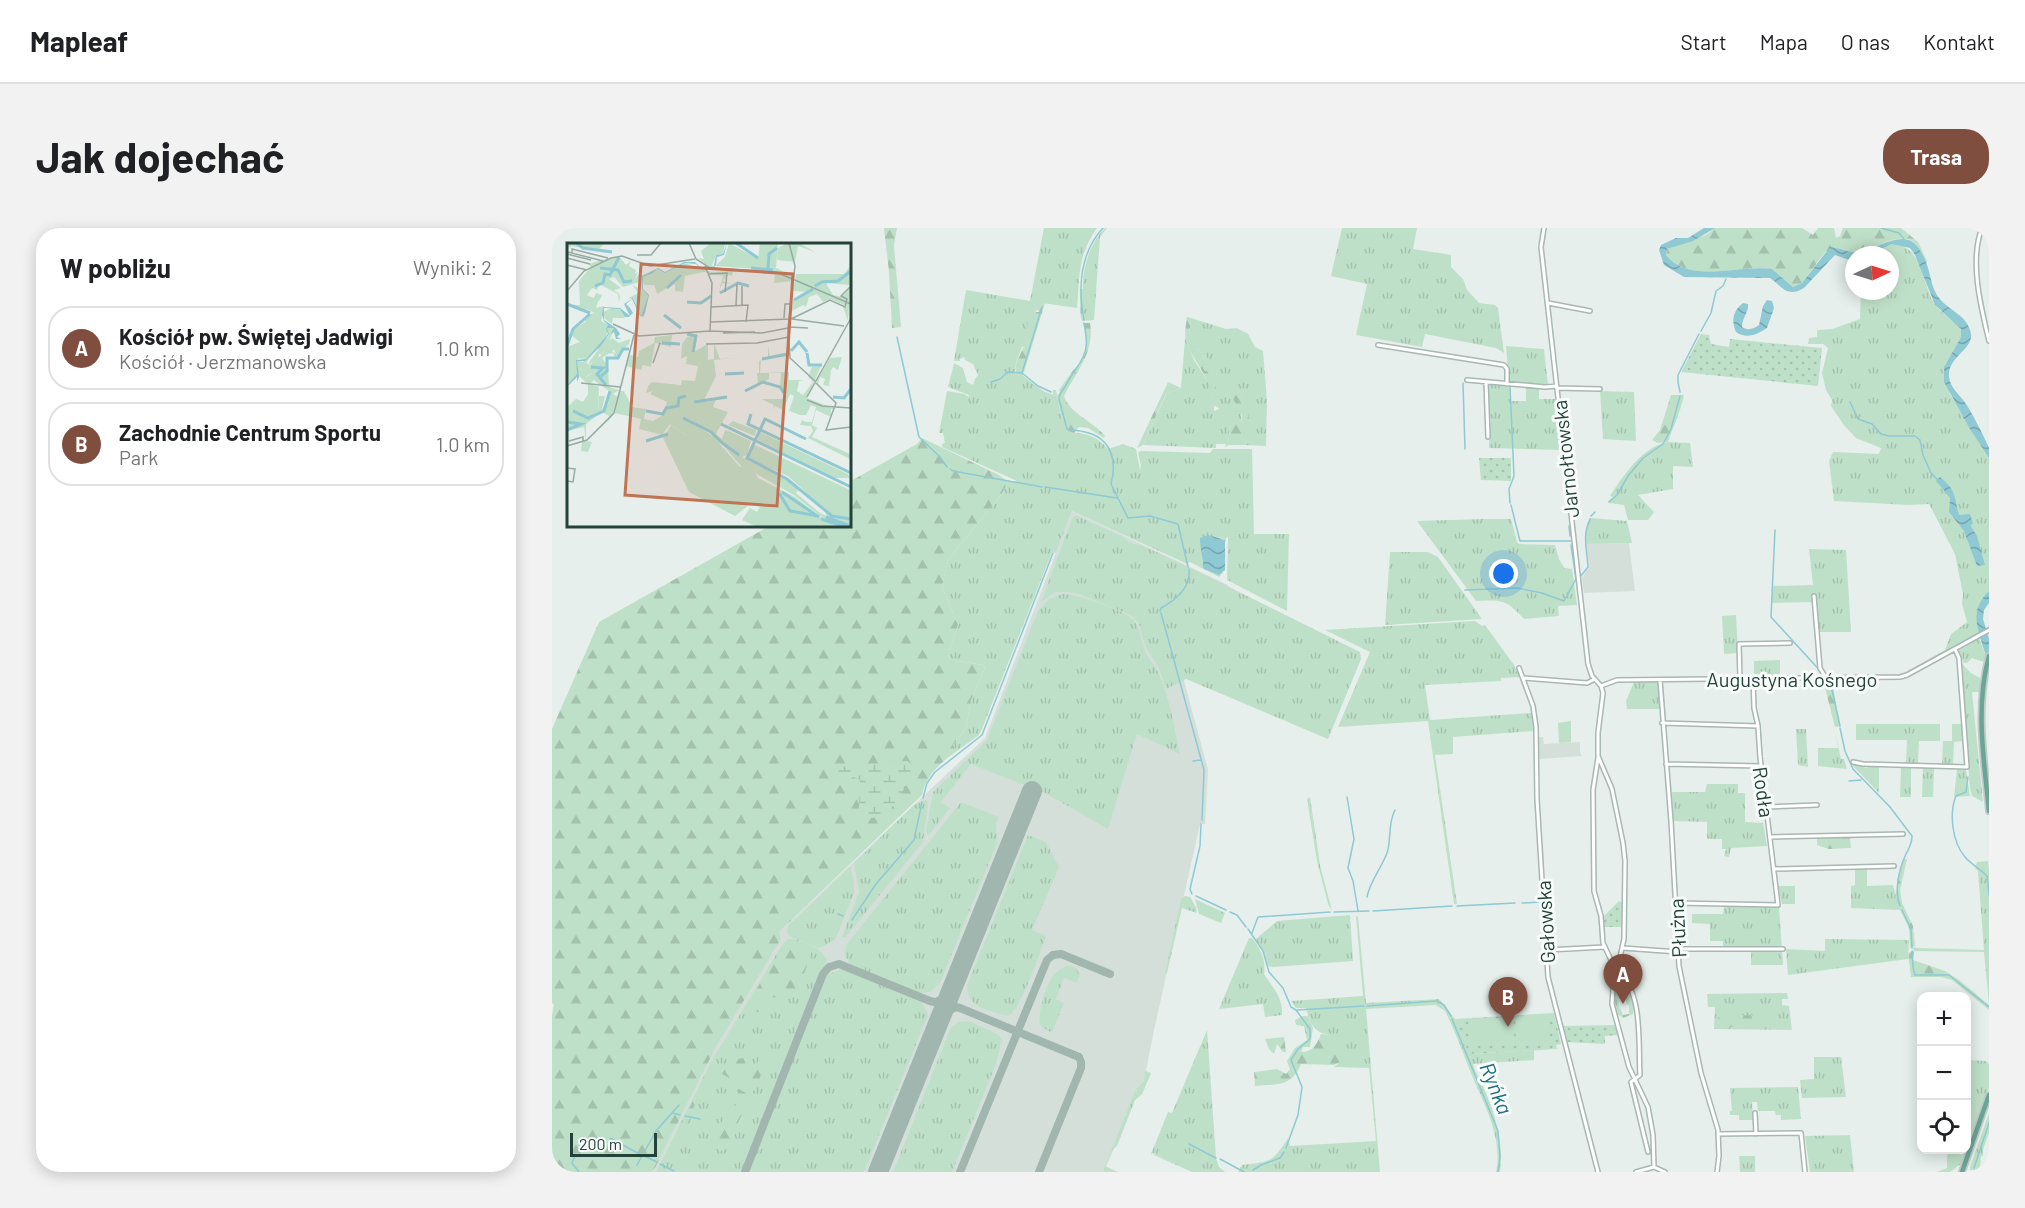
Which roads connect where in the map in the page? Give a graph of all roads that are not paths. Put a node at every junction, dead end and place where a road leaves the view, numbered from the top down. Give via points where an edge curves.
1 (1544, 228) edge
2 (1982, 228) edge
3 (1548, 303) junction
4 (1590, 311) dead end
5 (1989, 341) edge
6 (1378, 345) dead end
7 (1467, 380) dead end
8 (1486, 382) junction
9 (1507, 384) junction
10 (1557, 387) junction
11 (1600, 389) dead end
12 (1488, 437) dead end
13 (1814, 596) dead end
14 (1989, 630) edge
15 (1790, 643) dead end
16 (1955, 649) junction
17 (1989, 656) edge
18 (1519, 668) dead end
19 (1524, 678) junction
20 (1826, 678) junction
21 (1740, 679) junction
22 (1753, 679) junction
23 (1594, 680) junction
24 (1660, 680) junction
25 (1601, 686) junction
26 (1662, 723) junction
27 (1758, 726) junction
28 (1598, 756) junction
29 (1853, 762) dead end
30 (1666, 764) junction
31 (1761, 766) junction
32 (1604, 771) junction
33 (1596, 774) junction
34 (1817, 806) dead end
35 (1766, 807) junction
36 (1989, 811) edge
37 (1903, 834) dead end
38 (1771, 837) junction
39 (1894, 866) dead end
40 (1775, 869) junction
41 (1676, 903) junction
42 (1605, 947) junction
43 (1623, 948) junction
44 (1783, 949) dead end
45 (1548, 950) junction
46 (1678, 950) junction
47 (1619, 963) junction
48 (1617, 972) junction
49 (1635, 1080) junction
50 (1989, 1095) edge
51 (1755, 1113) dead end
52 (1718, 1134) junction
53 (1756, 1134) junction
54 (1653, 1135) junction
55 (1645, 1136) junction
56 (1648, 1152) dead end
57 (1654, 1167) junction
58 (1660, 1171) edge
59 (1598, 1172) edge
60 (1636, 1172) edge
61 (1665, 1172) edge
62 (1717, 1172) edge
63 (1805, 1172) edge
64 (1962, 1172) edge

1 - 3 street, Jarnołtowska via 1541,247
2 - 5 street via 1977,242 1978,289
3 - 4 street
3 - 10 street, Jarnołtowska
6 - 9 street via 1504,365
7 - 8 street
8 - 9 street
8 - 12 street
9 - 10 street
10 - 11 street
10 - 23 street, Jarnołtowska via 1588,664
13 - 20 street via 1820,668
14 - 16 street, Augustyna Kośnego
15 - 21 street via 1739,644
16 - 20 street, Augustyna Kośnego via 1903,677
16 - 29 street via 1959,658 1967,767
17 - 36 main road via 1982,694
18 - 19 street, Gałowska
19 - 23 street via 1587,683
19 - 45 street, Gałowska via 1536,727
20 - 22 street, Augustyna Kośnego
21 - 22 street, Augustyna Kośnego
21 - 24 street, Augustyna Kośnego
22 - 27 street, Rodła
23 - 25 street
24 - 25 street, Augustyna Kośnego via 1614,680
24 - 26 street, Płużna
25 - 28 street
26 - 27 street
26 - 30 street, Płużna
27 - 31 street, Rodła
28 - 32 street
28 - 33 street
30 - 31 street
30 - 41 street, Płużna
31 - 35 street, Rodła
32 - 33 street
32 - 43 street via 1612,789 1624,847
33 - 42 street via 1594,891
34 - 35 street
35 - 38 street, Rodła
37 - 38 street
38 - 40 street, Rodła
39 - 40 street
40 - 41 street, Rodła via 1778,905
41 - 46 street, Płużna
42 - 45 street
42 - 47 street via 1611,960
43 - 46 street
43 - 47 street
44 - 46 street
45 - 59 street, Gałowska via 1550,983
46 - 52 street, Płużna via 1701,1073
47 - 48 street
48 - 49 street via 1611,1004
48 - 49 street via 1628,984 1635,1003 1640,1060 1640,1076
49 - 54 street via 1646,1101
49 - 55 street via 1631,1082
50 - 64 main road
51 - 53 street
52 - 53 street
52 - 62 street, Płużna
53 - 63 street via 1802,1133
54 - 55 street
54 - 57 street
55 - 56 street
57 - 58 street
57 - 60 street
58 - 61 street

